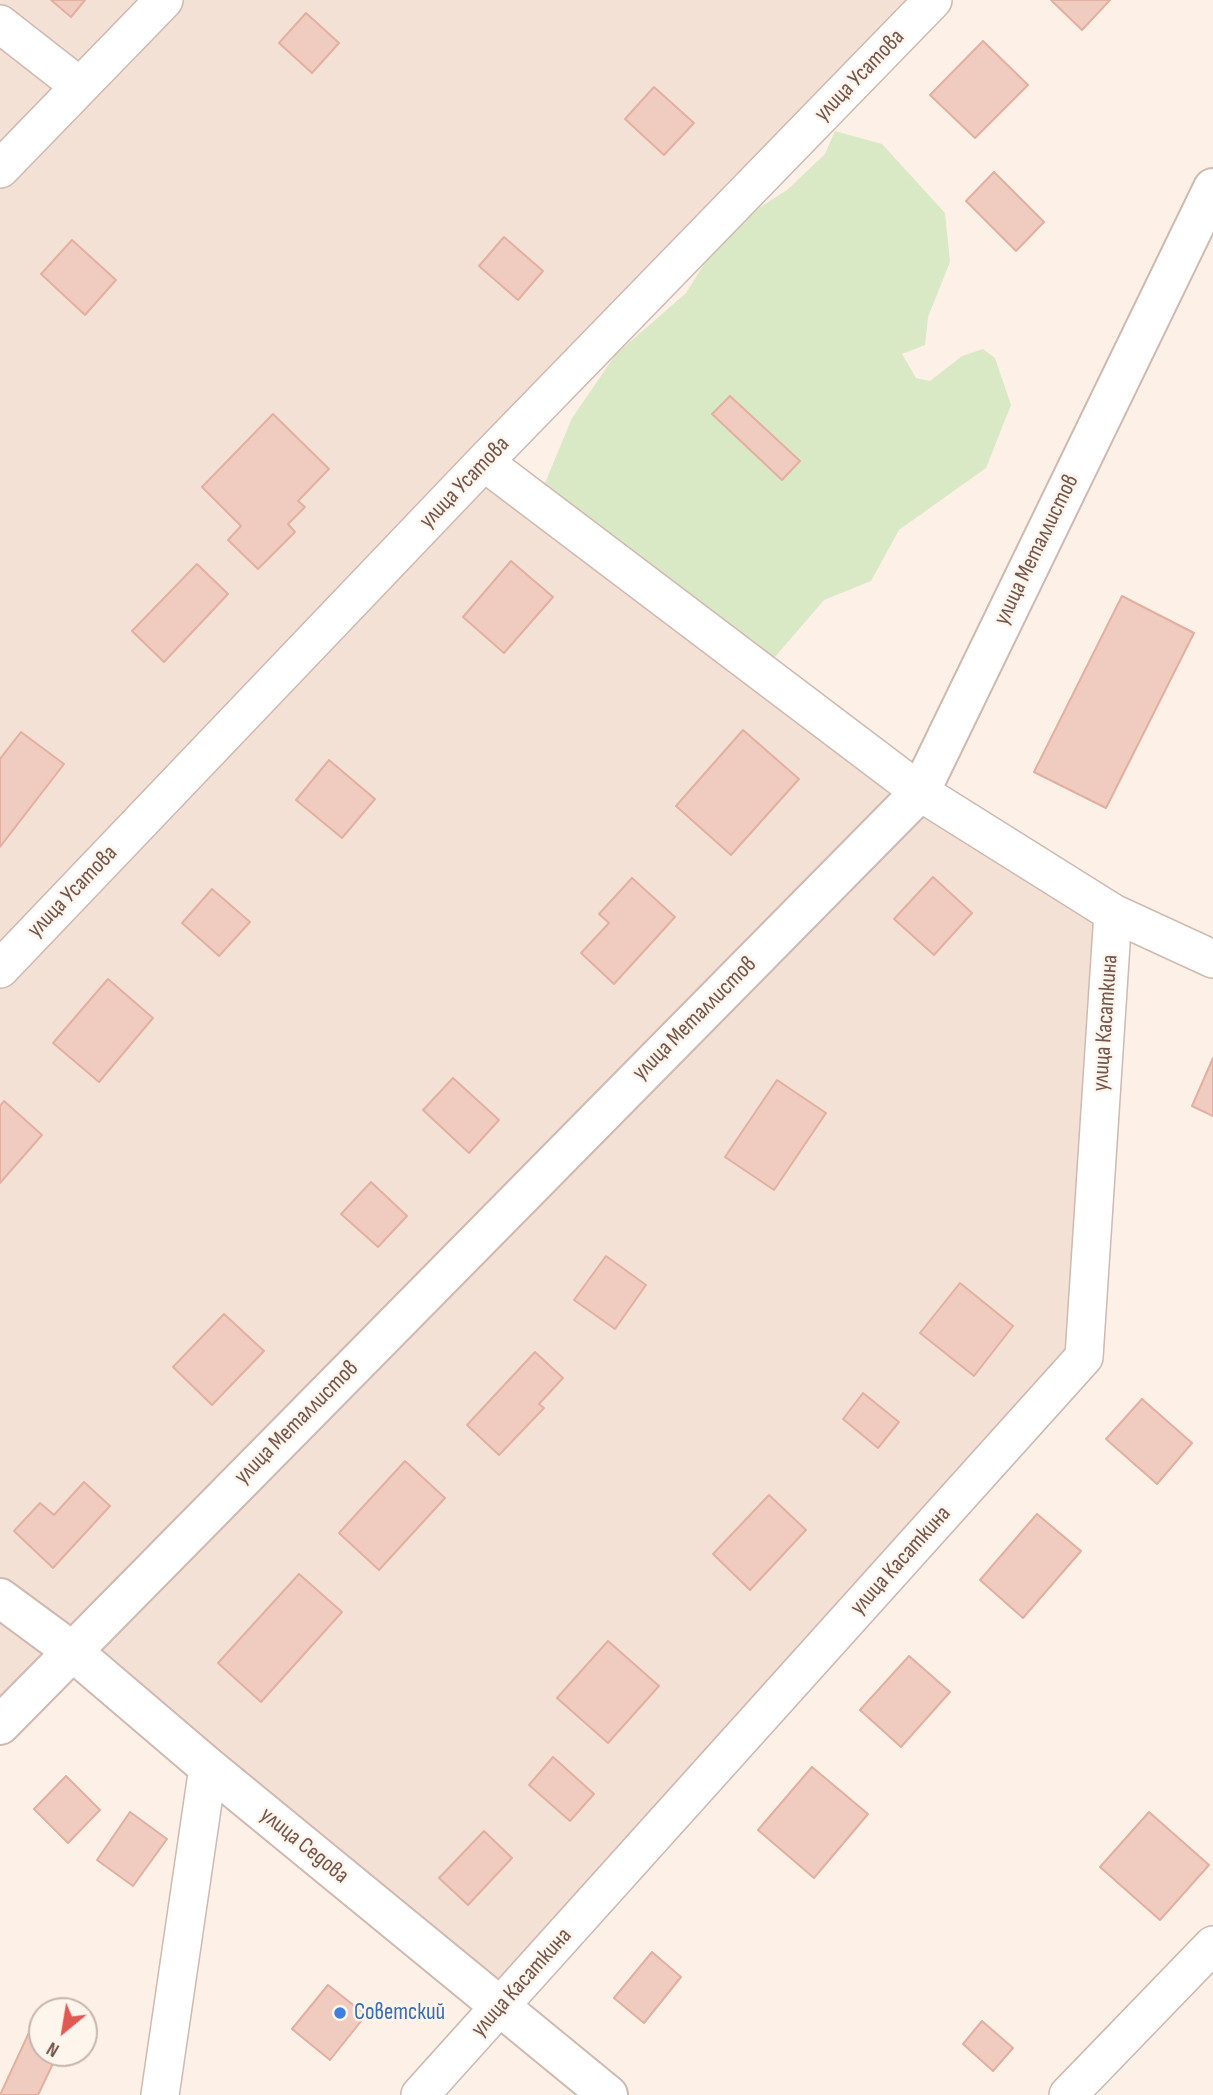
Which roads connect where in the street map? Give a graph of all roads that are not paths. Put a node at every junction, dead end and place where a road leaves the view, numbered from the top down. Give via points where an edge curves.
1 (164, 0) edge
2 (933, 0) edge
3 (0, 24) edge
4 (78, 85) junction
5 (0, 169) edge
6 (1213, 188) edge
7 (485, 462) junction
8 (920, 792) junction
9 (1113, 914) junction
10 (1213, 959) edge
11 (0, 969) edge
12 (0, 1598) edge
13 (72, 1651) junction
14 (0, 1725) edge
15 (208, 1767) junction
16 (1213, 1945) edge
17 (501, 2007) junction
18 (160, 2095) edge
19 (420, 2095) edge
20 (608, 2095) edge
21 (1068, 2095) edge

1 - 4 street
2 - 7 street, улица Усатова
3 - 4 street
4 - 5 street
6 - 8 street, улица Металлистов
7 - 8 street
7 - 11 street, улица Усатова
8 - 9 street
8 - 13 street, улица Металлистов
9 - 10 street
9 - 17 street, улица Касаткина via 1084,1357
12 - 13 street, улица Седова
13 - 14 street, улица Металлистов
13 - 15 street, улица Седова
15 - 17 street, улица Седова
15 - 18 street
16 - 21 street
17 - 19 street, улица Касаткина
17 - 20 street, улица Седова

